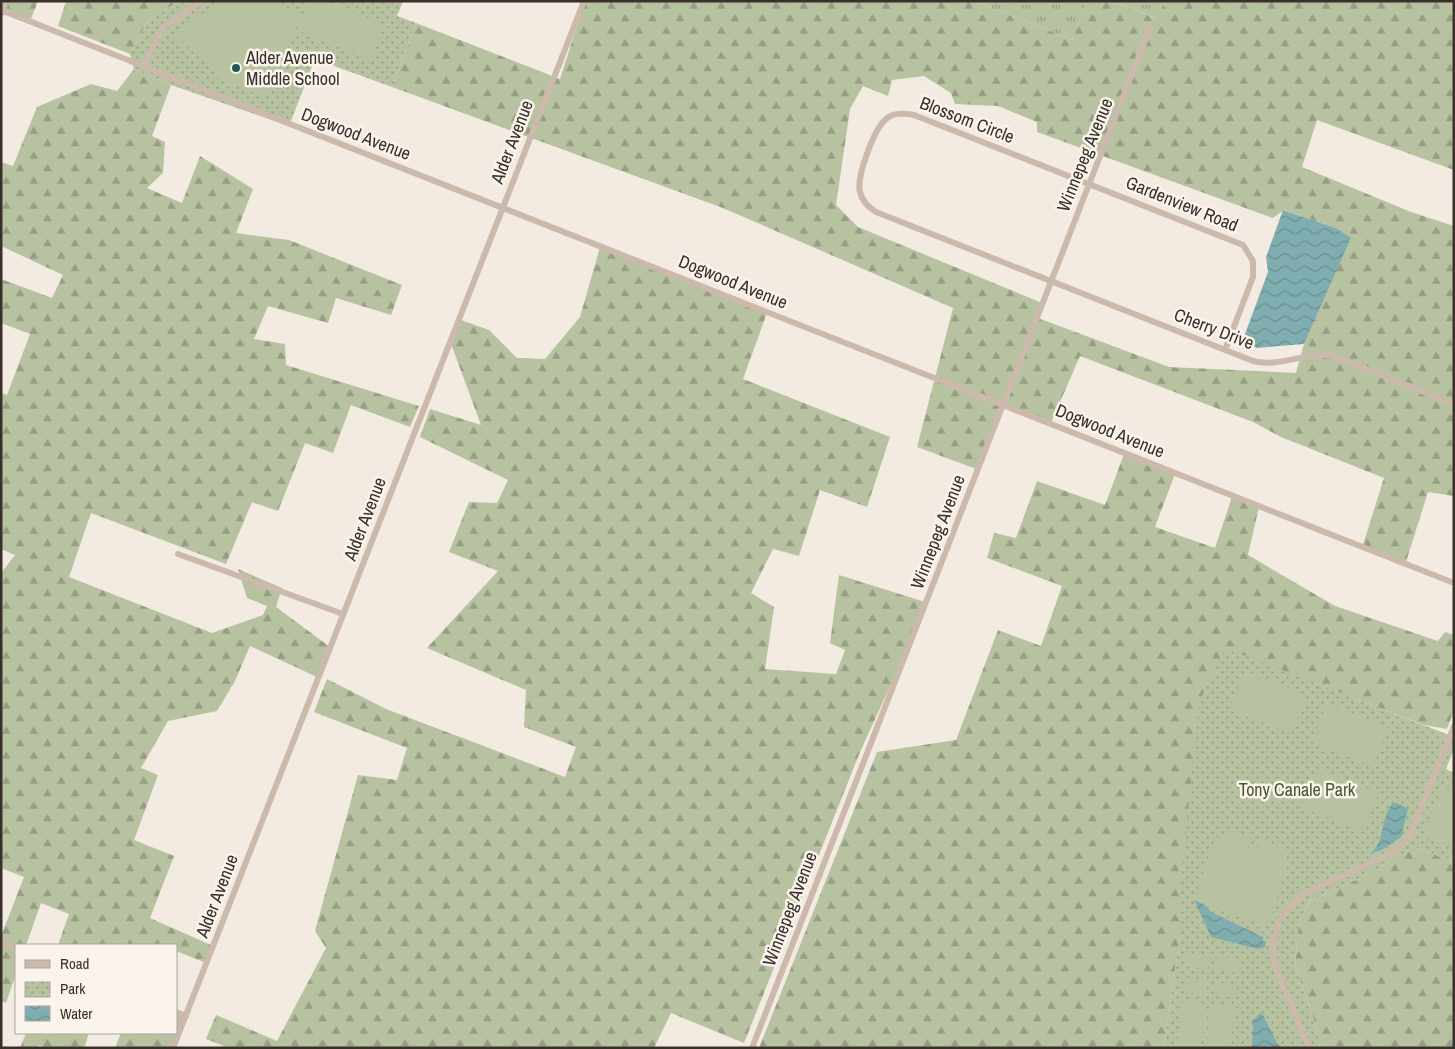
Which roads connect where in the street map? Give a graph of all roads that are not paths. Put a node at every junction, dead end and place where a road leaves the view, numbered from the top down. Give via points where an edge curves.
1 (6, 1) edge
2 (202, 1) edge
3 (584, 1) edge
4 (2, 11) edge
5 (1150, 28) dead end
6 (143, 66) junction
7 (1089, 184) junction
8 (503, 208) junction
9 (1051, 282) junction
10 (1225, 350) junction
11 (1454, 404) edge
12 (1003, 405) junction
13 (178, 554) dead end
14 (1454, 583) edge
15 (343, 614) junction
16 (1454, 726) edge
17 (1, 942) edge
18 (15, 948) edge
19 (178, 1013) edge
20 (186, 1016) junction
21 (173, 1048) edge
22 (752, 1048) edge
23 (1309, 1048) edge

1 - 4 street
2 - 6 street via 163,27
3 - 8 street, Alder Avenue
4 - 6 street, Dogwood Avenue
5 - 7 street, Winnepeg Avenue
6 - 8 street, Dogwood Avenue
7 - 9 street, Winnepeg Avenue
7 - 9 street, Blossom Circle via 906,113 892,115 885,120 860,173 860,193 865,204 876,212
7 - 10 street, Gardenview Road via 1235,241 1249,252 1253,261 1253,277
8 - 12 street, Dogwood Avenue
8 - 15 street, Alder Avenue
9 - 10 street, Cherry Drive
9 - 12 street, Winnepeg Avenue
10 - 11 street, Cherry Drive via 1261,363 1334,356
12 - 14 street, Dogwood Avenue
12 - 22 street, Winnepeg Avenue
13 - 15 street
15 - 20 street, Alder Avenue
16 - 23 street via 1404,844 1384,857 1301,895 1280,919 1273,943 1275,966
17 - 18 street
19 - 20 street
20 - 21 street, Alder Avenue

